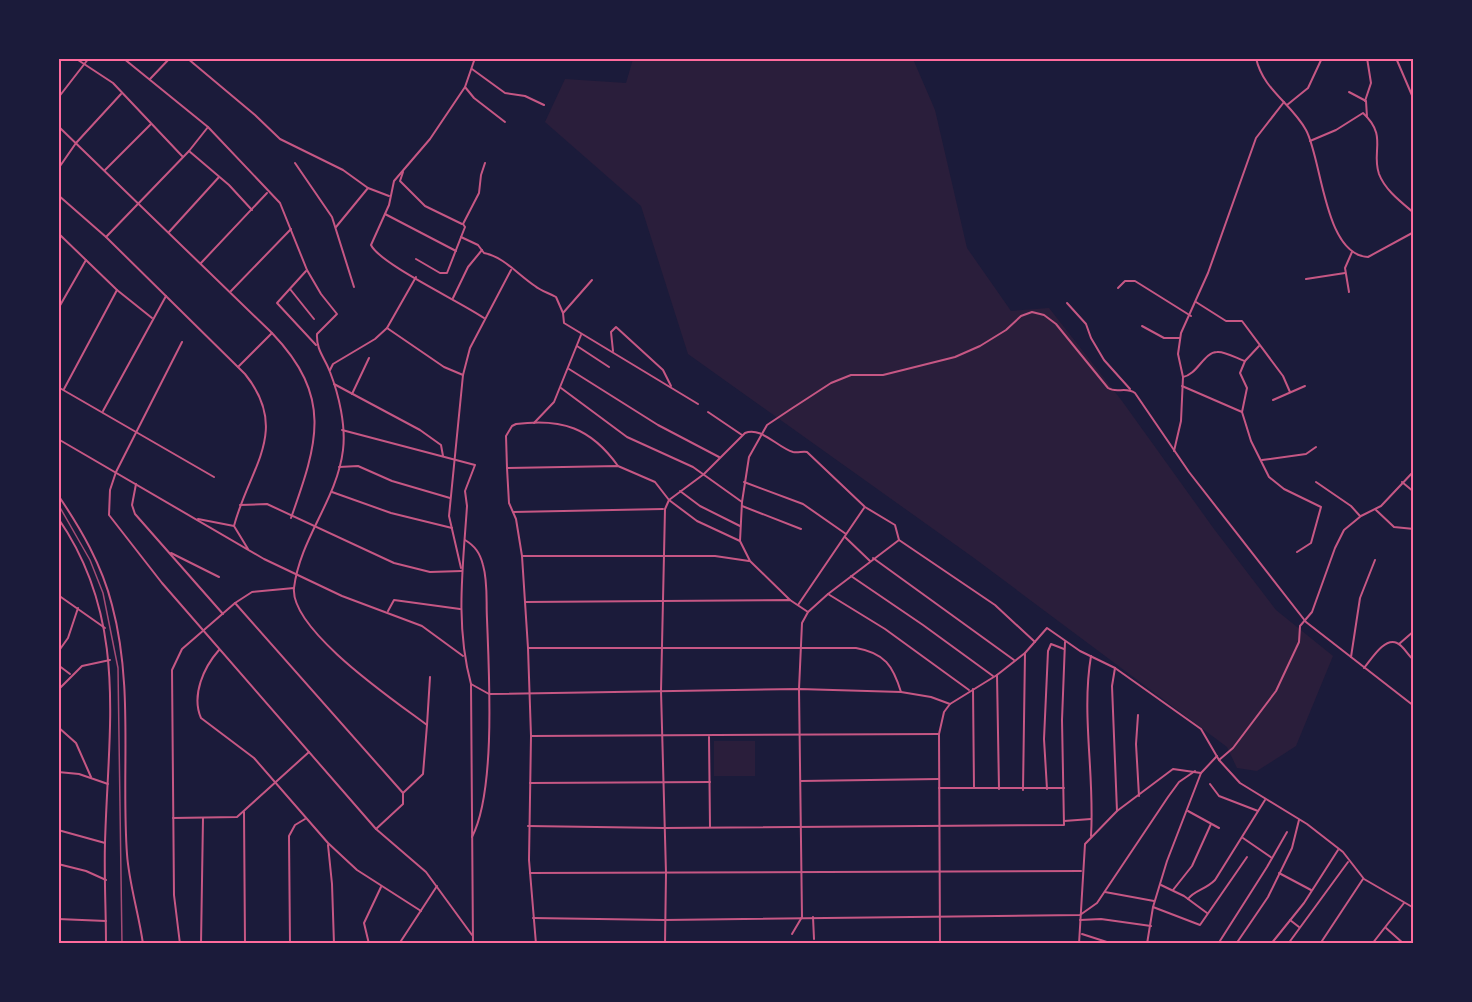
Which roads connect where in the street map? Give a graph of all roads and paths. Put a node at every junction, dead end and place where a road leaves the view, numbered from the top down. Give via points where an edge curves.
1 (75, 58) edge
2 (89, 58) edge
3 (123, 58) edge
4 (170, 58) edge
5 (187, 58) edge
6 (475, 58) edge
7 (1257, 58) edge
8 (1322, 58) edge
9 (1368, 58) edge
10 (1396, 58) edge
11 (85, 63) junction
12 (472, 69) junction
13 (150, 79) junction
14 (465, 87) junction
15 (1349, 92) dead end
16 (122, 94) junction
17 (58, 98) edge
18 (1365, 100) junction
19 (1413, 100) edge
20 (1284, 102) junction
21 (544, 105) dead end
22 (1287, 105) junction
23 (1367, 117) junction
24 (505, 122) dead end
25 (151, 123) junction
26 (58, 126) edge
27 (207, 127) junction
28 (1310, 141) junction
29 (76, 143) junction
30 (189, 151) junction
31 (183, 157) junction
32 (409, 161) junction
33 (485, 163) dead end
34 (295, 164) dead end
35 (58, 169) edge
36 (105, 170) junction
37 (219, 177) junction
38 (368, 188) junction
39 (268, 192) junction
40 (58, 195) edge
41 (389, 196) junction
42 (138, 203) junction
43 (252, 210) junction
44 (1413, 213) edge
45 (385, 214) junction
46 (463, 224) junction
47 (336, 227) junction
48 (291, 229) junction
49 (169, 232) junction
50 (1413, 232) edge
51 (58, 233) edge
52 (106, 237) junction
53 (461, 237) junction
54 (482, 250) junction
55 (456, 251) junction
56 (1353, 251) junction
57 (416, 259) dead end
58 (86, 260) junction
59 (201, 263) junction
60 (307, 270) junction
61 (511, 270) junction
62 (1346, 273) junction
63 (416, 278) junction
64 (1306, 279) dead end
65 (592, 280) dead end
66 (354, 287) dead end
67 (1118, 288) dead end
68 (290, 289) junction
69 (117, 290) junction
70 (230, 292) junction
71 (1348, 292) dead end
72 (166, 296) junction
73 (453, 298) junction
74 (1196, 302) junction
75 (1067, 303) dead end
76 (58, 309) edge
77 (563, 313) junction
78 (1191, 315) junction
79 (152, 318) junction
80 (484, 318) junction
81 (314, 319) dead end
82 (1142, 326) dead end
83 (387, 328) junction
84 (272, 333) junction
85 (581, 335) junction
86 (1180, 338) junction
87 (182, 342) dead end
88 (316, 345) junction
89 (1259, 345) junction
90 (577, 346) junction
91 (612, 351) junction
92 (369, 358) dead end
93 (1245, 361) junction
94 (238, 367) junction
95 (609, 367) dead end
96 (569, 369) junction
97 (330, 370) junction
98 (463, 375) junction
99 (1183, 377) junction
100 (334, 384) junction
101 (1182, 386) junction
102 (1305, 386) dead end
103 (58, 387) edge
104 (671, 387) junction
105 (561, 388) junction
106 (64, 390) junction
107 (1131, 390) junction
108 (1290, 392) junction
109 (352, 394) junction
110 (1273, 400) dead end
111 (698, 404) dead end
112 (103, 411) junction
113 (708, 412) dead end
114 (1242, 412) junction
115 (534, 423) junction
116 (342, 430) junction
117 (138, 432) junction
118 (761, 434) junction
119 (742, 435) junction
120 (58, 439) edge
121 (1316, 447) dead end
122 (1174, 451) junction
123 (443, 456) junction
124 (456, 458) junction
125 (720, 458) junction
126 (1262, 460) junction
127 (618, 466) junction
128 (339, 467) junction
129 (507, 468) junction
130 (1413, 471) edge
131 (116, 472) junction
132 (704, 474) junction
133 (214, 477) dead end
134 (744, 482) junction
135 (1316, 482) dead end
136 (1402, 482) junction
137 (136, 484) junction
138 (680, 491) junction
139 (332, 492) junction
140 (1413, 492) edge
141 (58, 495) edge
142 (450, 498) junction
143 (669, 500) junction
144 (742, 504) junction
145 (240, 505) junction
146 (865, 507) junction
147 (665, 509) junction
148 (1376, 510) junction
149 (513, 512) junction
150 (1360, 516) junction
151 (58, 518) edge
152 (195, 518) junction
153 (291, 518) junction
154 (234, 526) junction
155 (740, 526) junction
156 (314, 528) junction
157 (452, 528) junction
158 (801, 529) dead end
159 (1413, 529) edge
160 (845, 535) junction
161 (465, 540) junction
162 (899, 540) junction
163 (740, 541) junction
164 (248, 549) junction
165 (169, 552) junction
166 (1297, 552) dead end
167 (663, 555) junction
168 (522, 556) junction
169 (871, 559) junction
170 (1375, 560) dead end
171 (750, 561) junction
172 (462, 571) junction
173 (296, 574) junction
174 (851, 576) junction
175 (219, 577) dead end
176 (294, 588) junction
177 (828, 594) junction
178 (58, 596) edge
179 (790, 600) junction
180 (663, 601) junction
181 (525, 602) junction
182 (235, 603) junction
183 (798, 605) junction
184 (78, 608) junction
185 (460, 610) junction
186 (388, 611) junction
187 (808, 612) junction
188 (223, 614) junction
189 (1306, 622) junction
190 (105, 628) junction
191 (1413, 629) edge
192 (204, 632) junction
193 (1035, 642) junction
194 (1065, 642) junction
195 (1400, 644) junction
196 (661, 646) junction
197 (801, 647) junction
198 (528, 648) junction
199 (1064, 649) junction
200 (219, 650) junction
201 (58, 652) edge
202 (1025, 653) junction
203 (463, 656) junction
204 (1091, 656) junction
205 (1351, 657) junction
206 (110, 660) junction
207 (1413, 660) edge
208 (1015, 661) junction
209 (58, 665) edge
210 (1115, 668) junction
211 (1364, 668) junction
212 (71, 675) junction
213 (997, 675) junction
214 (993, 676) junction
215 (430, 677) dead end
216 (471, 684) junction
217 (799, 689) junction
218 (58, 690) edge
219 (971, 690) junction
220 (661, 691) junction
221 (530, 692) junction
222 (901, 692) junction
223 (489, 694) junction
224 (950, 704) junction
225 (1413, 706) edge
226 (1138, 715) dead end
227 (427, 726) junction
228 (58, 727) edge
229 (939, 734) junction
230 (801, 735) junction
231 (531, 736) junction
232 (709, 736) junction
233 (663, 737) junction
234 (309, 752) junction
235 (1217, 756) junction
236 (1219, 760) junction
237 (1195, 771) junction
238 (58, 772) edge
239 (1201, 773) junction
240 (91, 777) junction
241 (939, 779) junction
242 (664, 781) junction
243 (801, 781) junction
244 (710, 782) junction
245 (276, 783) junction
246 (531, 783) junction
247 (109, 784) junction
248 (1210, 784) dead end
249 (939, 788) junction
250 (1064, 788) junction
251 (974, 789) junction
252 (999, 789) junction
253 (1047, 789) junction
254 (1023, 790) junction
255 (403, 793) junction
256 (1139, 796) junction
257 (1265, 800) junction
258 (1117, 811) junction
259 (1187, 811) junction
260 (244, 812) junction
261 (1259, 812) junction
262 (173, 818) junction
263 (203, 818) junction
264 (306, 818) junction
265 (1092, 818) junction
266 (1299, 820) junction
267 (1064, 823) junction
268 (1211, 824) junction
269 (939, 825) junction
270 (528, 826) junction
271 (801, 826) junction
272 (710, 827) junction
273 (664, 828) junction
274 (1219, 828) dead end
275 (376, 829) junction
276 (58, 830) edge
277 (1287, 832) dead end
278 (1091, 837) junction
279 (1243, 838) junction
280 (471, 839) junction
281 (105, 843) junction
282 (328, 843) junction
283 (1338, 850) junction
284 (1247, 857) dead end
285 (1272, 858) junction
286 (1348, 862) junction
287 (58, 864) edge
288 (939, 870) junction
289 (1082, 871) junction
290 (802, 872) junction
291 (530, 873) junction
292 (666, 873) junction
293 (1279, 873) junction
294 (1364, 879) junction
295 (106, 880) junction
296 (1161, 885) junction
297 (438, 886) junction
298 (381, 887) junction
299 (1173, 890) junction
300 (1312, 890) junction
301 (1105, 892) junction
302 (1188, 899) junction
303 (1154, 901) junction
304 (1404, 902) junction
305 (1153, 907) junction
306 (1413, 908) edge
307 (421, 911) junction
308 (1208, 913) junction
309 (939, 915) junction
310 (1080, 915) junction
311 (802, 917) junction
312 (813, 917) junction
313 (533, 918) junction
314 (58, 919) edge
315 (664, 920) junction
316 (1080, 920) junction
317 (1290, 920) junction
318 (106, 921) junction
319 (1151, 926) junction
320 (1299, 927) junction
321 (1385, 927) junction
322 (1080, 933) junction
323 (792, 934) dead end
324 (472, 935) junction
325 (814, 939) dead end
326 (106, 944) edge
327 (143, 944) edge
328 (180, 944) edge
329 (201, 944) edge
330 (245, 944) edge
331 (290, 944) edge
332 (333, 944) edge
333 (369, 944) edge
334 (399, 944) edge
335 (473, 944) edge
336 (536, 944) edge
337 (665, 944) edge
338 (939, 944) edge
339 (1079, 944) edge
340 (1113, 944) edge
341 (1147, 944) edge
342 (1218, 944) edge
343 (1236, 944) edge
344 (1271, 944) edge
345 (1288, 944) edge
346 (1320, 944) edge
347 (1372, 944) edge
348 (1404, 944) edge

1 - 11 street
2 - 11 street
3 - 13 street
4 - 13 street
5 - 38 street via 280,139 344,170
6 - 12 street
7 - 20 street via 1264,80
8 - 22 street via 1308,88
9 - 18 street via 1371,82
10 - 19 street
11 - 16 street
11 - 17 street
12 - 14 street
12 - 21 street via 505,93 525,96
13 - 27 street
14 - 24 street
14 - 32 street via 430,139
15 - 18 street
16 - 25 street
16 - 29 street
18 - 23 street
20 - 22 street
20 - 74 street via 1256,138
22 - 28 street
23 - 28 street via 1361,113
23 - 44 street via 1376,131 1379,174
25 - 31 street
25 - 36 street
26 - 29 street
27 - 30 street
27 - 39 street
28 - 56 street via 1335,229
29 - 35 street
29 - 36 street
30 - 31 street
30 - 37 street
31 - 42 street
32 - 41 street
32 - 46 street via 399,181 425,206
33 - 46 street via 479,193
34 - 47 street
36 - 42 street
37 - 43 street
37 - 49 street
38 - 41 street
38 - 47 street
39 - 43 street
39 - 48 street via 283,207
40 - 52 street
41 - 45 street
42 - 49 street
42 - 52 street
43 - 59 street
45 - 55 street
45 - 63 street via 371,242 372,248
46 - 53 street
47 - 66 street
48 - 60 street
48 - 70 street
49 - 59 street
50 - 56 street via 1368,257
51 - 58 street
52 - 72 street
53 - 54 street
53 - 55 street
54 - 61 street
54 - 73 street via 468,267
55 - 57 street via 446,274
56 - 62 street
58 - 69 street
58 - 76 street
59 - 70 street
60 - 68 street
60 - 88 street via 338,314 317,334
61 - 77 street via 556,297
61 - 80 street
62 - 64 street
62 - 71 street
63 - 73 street
63 - 83 street
65 - 77 street
67 - 78 street via 1125,281 1135,281
68 - 81 street
68 - 88 street via 277,303
69 - 79 street
69 - 106 street
70 - 84 street
72 - 79 street
72 - 94 street
73 - 80 street
74 - 78 street
74 - 89 street via 1226,321 1242,321
75 - 107 street via 1086,324 1104,360
77 - 85 street via 564,323
78 - 86 street
79 - 112 street
80 - 98 street
82 - 86 street via 1164,338
83 - 97 street via 333,364
83 - 98 street via 444,367
84 - 94 street
84 - 153 street via 305,379 316,428 312,457
85 - 90 street
85 - 91 street
86 - 99 street via 1178,359
87 - 117 street
88 - 97 street
89 - 93 street
89 - 108 street
90 - 95 street
90 - 96 street
91 - 104 street
91 - 104 street via 611,332 616,327 663,370
92 - 109 street
93 - 99 street via 1217,352
93 - 114 street via 1240,373 1247,388
94 - 145 street via 261,395 267,418 263,453
96 - 105 street
96 - 125 street via 658,425
97 - 100 street
98 - 124 street
99 - 101 street
100 - 109 street
100 - 116 street
101 - 114 street
101 - 122 street
102 - 108 street
103 - 106 street
104 - 111 street
105 - 115 street via 550,409
105 - 132 street via 627,437
106 - 112 street
107 - 118 street via 1108,388 1056,324 1032,312 980,346 948,360 883,375 858,374 840,379 770,423
107 - 122 street
108 - 110 street
109 - 123 street via 420,430 441,445
112 - 117 street
113 - 119 street
114 - 126 street
115 - 127 street via 575,427 605,450
115 - 129 street via 516,424 508,430
116 - 123 street
116 - 128 street
117 - 131 street
117 - 133 street
118 - 119 street via 749,431
118 - 134 street via 749,457
118 - 146 street via 793,452 807,452
119 - 125 street
120 - 131 street
121 - 126 street via 1306,454
122 - 189 street
123 - 124 street
124 - 142 street
124 - 161 street via 476,465 465,491
125 - 132 street
126 - 166 street via 1274,481 1321,507 1312,541
127 - 129 street
127 - 143 street via 655,482
128 - 139 street
128 - 142 street via 358,466
129 - 149 street via 508,500
130 - 136 street
131 - 137 street
131 - 192 street via 108,507 112,522
132 - 138 street
132 - 144 street
134 - 144 street
134 - 160 street via 809,507
135 - 150 street
136 - 140 street
136 - 148 street
137 - 152 street
137 - 165 street via 133,510
138 - 143 street
138 - 155 street
139 - 156 street
139 - 157 street via 391,513
141 - 327 street via 80,528 101,572 114,616 125,688 126,852
142 - 157 street
143 - 147 street
143 - 163 street via 708,528
144 - 155 street
144 - 158 street
145 - 153 street via 267,504
145 - 154 street
146 - 160 street
146 - 162 street via 895,525
147 - 149 street
147 - 167 street
148 - 150 street
148 - 159 street via 1394,527
149 - 168 street
150 - 189 street via 1339,539
151 - 190 street via 90,575
152 - 154 street
152 - 164 street
153 - 156 street
154 - 164 street
155 - 163 street
156 - 172 street via 394,563 430,572
156 - 173 street
157 - 172 street
160 - 169 street
160 - 183 street
161 - 172 street
161 - 223 street via 477,549 486,578
162 - 169 street
162 - 193 street via 995,604
163 - 171 street
164 - 173 street
165 - 175 street
165 - 188 street
167 - 168 street
167 - 171 street
167 - 180 street
168 - 181 street
169 - 174 street
169 - 208 street
170 - 205 street via 1360,598
171 - 179 street
172 - 185 street
173 - 176 street
173 - 186 street via 342,596
174 - 177 street
174 - 214 street
176 - 182 street via 252,592
176 - 227 street via 294,602 331,649
177 - 187 street
177 - 219 street
178 - 184 street
179 - 180 street
179 - 183 street
180 - 181 street
180 - 196 street
181 - 198 street
182 - 188 street
182 - 255 street
183 - 187 street
184 - 190 street
184 - 201 street via 68,638
185 - 186 street via 394,600
185 - 203 street
186 - 203 street via 427,628
187 - 197 street via 800,634
188 - 192 street
189 - 205 street
189 - 236 street via 1300,626 1299,642 1276,692 1233,748
190 - 206 street
191 - 195 street
192 - 200 street
192 - 262 street via 182,649 172,670
193 - 194 street via 1047,628
193 - 202 street
194 - 199 street
194 - 204 street
195 - 207 street
195 - 211 street via 1384,645
196 - 197 street
196 - 198 street
196 - 220 street
197 - 217 street
197 - 222 street via 868,651 892,665
198 - 221 street
199 - 250 street
199 - 253 street via 1051,644 1048,651 1044,740
200 - 234 street
200 - 245 street via 203,673 199,712 209,725 254,758
202 - 208 street
202 - 254 street
203 - 216 street
204 - 210 street
204 - 265 street via 1088,717
205 - 211 street
206 - 212 street via 81,666
206 - 247 street
208 - 213 street
209 - 212 street
210 - 235 street via 1202,729
210 - 258 street via 1112,699
211 - 225 street
212 - 218 street
213 - 214 street
213 - 252 street
214 - 219 street
215 - 227 street
216 - 223 street
216 - 280 street
217 - 220 street
217 - 222 street
217 - 230 street
219 - 224 street
219 - 251 street via 976,747
220 - 221 street
220 - 233 street
221 - 223 street
221 - 231 street
222 - 224 street
223 - 280 street via 484,791 480,819
224 - 229 street
226 - 256 street
227 - 255 street via 423,774
228 - 240 street via 76,743
229 - 230 street
229 - 241 street
230 - 232 street
230 - 243 street
231 - 233 street
231 - 246 street
232 - 233 street
232 - 244 street
233 - 242 street
234 - 245 street
234 - 275 street
235 - 236 street
235 - 239 street
236 - 257 street via 1240,783
237 - 239 street
237 - 256 street via 1173,769
237 - 301 street via 1179,782
238 - 240 street
239 - 259 street
240 - 247 street
241 - 243 street
241 - 249 street
242 - 244 street
242 - 246 street
242 - 273 street
243 - 271 street
244 - 272 street
245 - 260 street
245 - 264 street
246 - 270 street
247 - 281 street
248 - 261 street via 1219,796
249 - 251 street
249 - 269 street
250 - 253 street
250 - 267 street
251 - 252 street
252 - 254 street
253 - 254 street
255 - 275 street via 403,804
256 - 258 street
257 - 261 street
257 - 266 street
258 - 278 street
259 - 268 street
259 - 296 street
260 - 263 street via 231,818
260 - 330 street
261 - 279 street
262 - 263 street
262 - 328 street via 174,895
263 - 329 street
264 - 282 street
264 - 331 street via 295,825 290,836
265 - 267 street
265 - 278 street
266 - 283 street
266 - 293 street via 1292,848
267 - 269 street
268 - 274 street
268 - 299 street via 1192,866
269 - 271 street
269 - 288 street
270 - 273 street
270 - 291 street
271 - 272 street
271 - 290 street
272 - 273 street
273 - 292 street
275 - 297 street
276 - 281 street
277 - 285 street
278 - 289 street via 1085,844
279 - 285 street
279 - 302 street via 1206,889
280 - 324 street
281 - 295 street
282 - 298 street
282 - 332 street
283 - 286 street
283 - 300 street
284 - 308 street
285 - 342 street
286 - 294 street
286 - 320 street
287 - 295 street
288 - 289 street
288 - 290 street
288 - 309 street
289 - 310 street
290 - 292 street
290 - 311 street
291 - 292 street
291 - 313 street
292 - 315 street
293 - 300 street
293 - 343 street via 1268,897
294 - 304 street
294 - 346 street
295 - 318 street
296 - 299 street
296 - 303 street
297 - 307 street
297 - 324 street
298 - 307 street
298 - 333 street via 364,923
299 - 302 street
300 - 317 street
301 - 303 street
301 - 310 street via 1093,908
302 - 308 street
303 - 305 street
304 - 306 street
304 - 321 street
305 - 308 street via 1199,926
305 - 319 street
307 - 334 street
309 - 310 street
309 - 312 street
309 - 338 street
310 - 316 street
311 - 312 street
311 - 315 street
311 - 323 street
312 - 325 street
313 - 315 street
313 - 336 street
314 - 318 street
315 - 337 street
316 - 319 street
316 - 322 street
317 - 320 street
317 - 344 street
318 - 326 street
319 - 341 street
320 - 345 street
321 - 347 street
321 - 348 street
322 - 339 street
322 - 340 street
324 - 335 street

